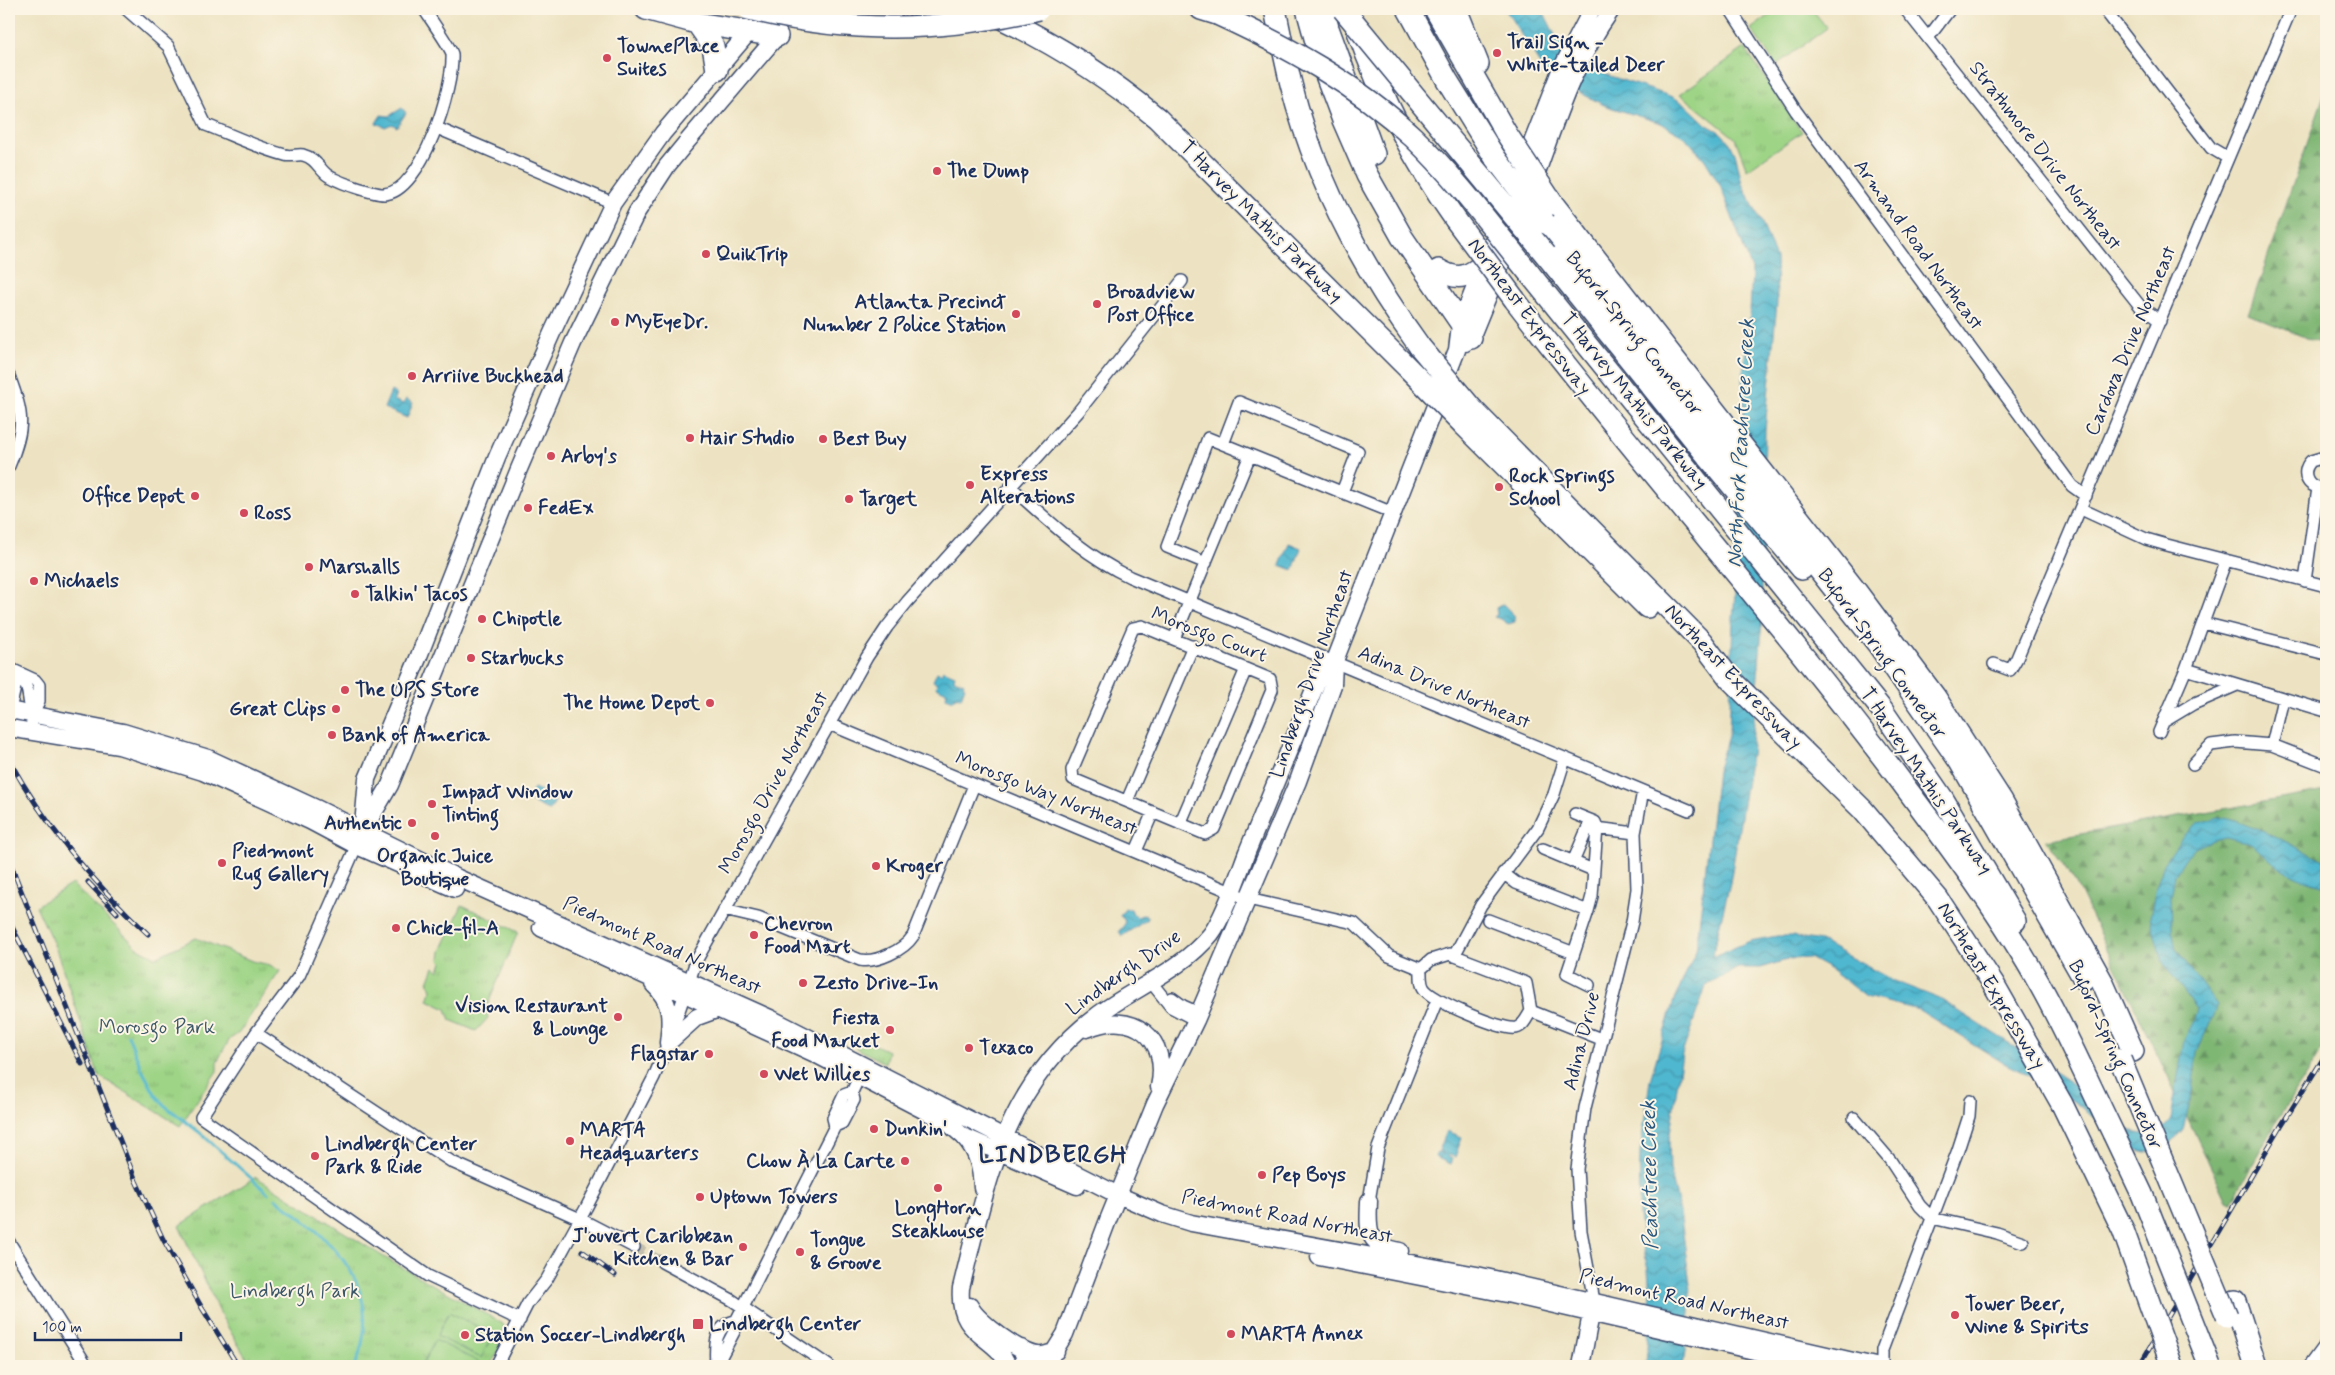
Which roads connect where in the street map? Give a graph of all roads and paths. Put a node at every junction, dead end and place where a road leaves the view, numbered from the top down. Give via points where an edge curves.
1 (126, 9) edge
2 (424, 9) edge
3 (646, 9) edge
4 (749, 9) edge
5 (981, 9) edge
6 (1039, 9) edge
7 (1275, 9) edge
8 (1307, 9) edge
9 (1323, 9) edge
10 (1343, 9) edge
11 (1351, 9) edge
12 (1408, 9) edge
13 (1435, 9) edge
14 (1456, 9) edge
15 (1592, 9) edge
16 (1612, 9) edge
17 (1730, 9) edge
18 (1905, 9) edge
19 (1950, 9) edge
20 (2104, 9) edge
21 (2291, 9) edge
22 (1209, 11) edge
23 (696, 23) junction
24 (749, 32) junction
25 (777, 36) joint
26 (1585, 36) junction
27 (1928, 38) junction
28 (717, 70) junction
29 (437, 128) junction
30 (1506, 134) junction
31 (2228, 158) junction
32 (613, 203) junction
33 (1486, 262) junction
34 (1439, 270) junction
35 (1182, 281) dead end
36 (2160, 321) junction
37 (1466, 330) junction
38 (9, 376) edge
39 (1469, 418) junction
40 (1222, 444) junction
41 (1250, 456) junction
42 (2326, 460) edge
43 (9, 466) edge
44 (1011, 486) junction
45 (2322, 487) edge
46 (1342, 492) junction
47 (2086, 496) junction
48 (2080, 508) junction
49 (1393, 512) junction
50 (1799, 553) junction
51 (2226, 560) junction
52 (1206, 563) junction
53 (2305, 581) junction
54 (2326, 586) edge
55 (1190, 602) junction
56 (2203, 623) junction
57 (1174, 639) junction
58 (1193, 646) junction
59 (2326, 654) edge
60 (1334, 663) junction
61 (1994, 664) dead end
62 (9, 668) edge
63 (1246, 669) junction
64 (2186, 669) junction
65 (1730, 679) junction
66 (2237, 685) junction
67 (2283, 699) junction
68 (9, 710) edge
69 (2326, 711) edge
70 (32, 722) junction
71 (829, 724) junction
72 (9, 728) edge
73 (2272, 745) junction
74 (1565, 759) junction
75 (2193, 764) dead end
76 (2326, 766) edge
77 (974, 785) junction
78 (1643, 791) junction
79 (1127, 801) junction
80 (1689, 810) dead end
81 (1153, 812) junction
82 (1575, 814) dead end
83 (1180, 824) junction
84 (1597, 827) junction
85 (1635, 834) junction
86 (360, 839) junction
87 (1542, 849) dead end
88 (1136, 851) junction
89 (1573, 862) junction
90 (1593, 870) junction
91 (1503, 873) junction
92 (1231, 892) junction
93 (1248, 899) junction
94 (724, 910) junction
95 (1588, 911) junction
96 (1488, 920) dead end
97 (1574, 953) junction
98 (1454, 956) junction
99 (1421, 969) junction
100 (646, 978) junction
101 (1154, 980) junction
102 (2040, 984) junction
103 (1589, 985) dead end
104 (687, 989) junction
105 (1437, 1000) junction
106 (716, 1010) junction
107 (1531, 1011) junction
108 (1197, 1016) junction
109 (256, 1033) junction
110 (1601, 1039) junction
111 (1066, 1041) junction
112 (668, 1043) junction
113 (2126, 1055) junction
114 (856, 1085) junction
115 (1970, 1101) dead end
116 (1155, 1104) junction
117 (1854, 1118) dead end
118 (963, 1136) junction
119 (1004, 1137) junction
120 (998, 1152) junction
121 (1116, 1200) junction
122 (1370, 1200) junction
123 (982, 1201) junction
124 (1932, 1218) junction
125 (580, 1219) junction
126 (9, 1242) edge
127 (2023, 1242) dead end
128 (634, 1247) tunnel mouth
129 (1346, 1251) junction
130 (14, 1260) edge
131 (662, 1262) tunnel mouth
132 (1477, 1275) junction
133 (962, 1288) junction
134 (1592, 1307) junction
135 (744, 1308) junction
136 (2231, 1308) junction
137 (520, 1320) junction
138 (1733, 1340) junction
139 (1021, 1348) junction
140 (1056, 1351) junction
141 (2326, 1351) edge
142 (87, 1366) edge
143 (496, 1366) edge
144 (716, 1366) edge
145 (829, 1366) edge
146 (1008, 1366) edge
147 (1023, 1366) edge
148 (1046, 1366) edge
149 (1581, 1366) edge
150 (1819, 1366) edge
151 (1875, 1366) edge
152 (1882, 1366) edge
153 (2172, 1366) edge
154 (2210, 1366) edge
155 (2242, 1366) edge
156 (2256, 1366) edge
157 (2315, 1366) edge

1 - 29 street via 168,46 206,125 286,156 303,155 315,160 327,175 384,194 396,191 414,172
2 - 29 street via 452,52
3 - 23 highway
4 - 6 highway, bridge via 829,24 884,28 938,27
5 - 39 highway, T Harvey Mathis Parkway, bridge via 1070,54 1157,118 1409,369
7 - 39 highway, Northeast Expressway, bridge via 1291,84 1320,172 1386,301
8 - 37 highway via 1323,67 1367,174 1402,237
9 - 34 highway via 1367,140 1394,196
10 - 50 highway, bridge via 1546,254 1709,458
11 - 102 highway, Northeast Expressway, bridge via 1398,128 1455,220 1582,388 1870,740 1994,912
12 - 50 highway, Buford-Spring Connector, bridge via 1496,159 1711,432
13 - 30 highway, Buford-Spring Connector
14 - 30 highway
15 - 26 main road, Lindbergh Drive Northeast
16 - 26 main road, Lindbergh Drive Northeast
17 - 47 street, Armand Road Northeast via 1796,111 2072,486
18 - 27 street, Strathmore Drive Northeast
19 - 27 street
20 - 31 street via 2211,148
21 - 31 street, Cardova Drive Northeast
22 - 102 highway, T Harvey Mathis Parkway, bridge via 1248,28 1332,75 1412,137 1477,209 1882,710 1943,798 2027,943
23 - 24 highway
23 - 28 highway via 713,46
24 - 25 highway
24 - 28 main road
25 - 86 main road via 684,144 637,212 573,343 390,785
26 - 33 main road, Lindbergh Drive Northeast via 1552,90
26 - 37 main road, Lindbergh Drive Northeast via 1508,249
27 - 36 street, Strathmore Drive Northeast via 2140,306
28 - 32 main road via 651,148
29 - 32 street
30 - 113 highway, Buford-Spring Connector, bridge via 1553,204 1896,644 1979,762 2102,981
31 - 36 street, Cardova Drive Northeast
32 - 86 main road via 497,457 367,779
33 - 34 highway via 1475,272 1464,276 1454,277
33 - 37 main road, Lindbergh Drive Northeast
34 - 37 highway
35 - 44 street, Morosgo Drive Northeast via 1078,412
36 - 47 street, Cardova Drive Northeast
37 - 49 main road, Lindbergh Drive Northeast
38 - 43 street via 20,405 22,424
39 - 65 highway, Northeast Expressway via 1702,642
39 - 65 highway, T Harvey Mathis Parkway via 1706,665
40 - 41 street
40 - 46 street via 1239,402 1358,451
40 - 52 street via 1208,438 1167,547
41 - 46 street
41 - 52 street
42 - 45 street via 2311,460 2305,469 2309,483
44 - 55 street, Adina Drive Northeast via 1089,555 1130,577
44 - 71 street, Morosgo Drive Northeast via 887,626
45 - 53 street
46 - 49 street
47 - 48 street, Cardova Drive Northeast
48 - 51 street via 2146,539
48 - 61 street, Cardova Drive Northeast via 2010,670
49 - 60 main road, Lindbergh Drive Northeast
50 - 113 highway, Buford-Spring Connector via 1877,644 1960,762
51 - 53 street
51 - 56 street
52 - 55 street
53 - 54 street
55 - 57 street
55 - 60 street, Adina Drive Northeast
56 - 59 street
56 - 64 street
57 - 58 street, Morosgo Court
57 - 79 street, Morosgo Court via 1142,626 1133,628 1072,770 1073,779
58 - 63 street, Morosgo Court
58 - 79 street
60 - 74 street, Adina Drive Northeast
60 - 92 main road, Lindbergh Drive via 1322,670
60 - 93 main road, Lindbergh Drive Northeast via 1333,685 1302,771
62 - 68 street via 15,686
62 - 70 street via 24,682 30,696
63 - 83 street
63 - 83 street, Morosgo Court via 1270,679 1272,690 1214,829 1205,834
64 - 66 street
64 - 66 street via 2161,727 2193,704
65 - 153 highway, Northeast Expressway, bridge via 1863,810 1899,851 1938,899 1993,983 2062,1104 2122,1230
66 - 67 street
67 - 69 street
67 - 73 street
68 - 70 main road, Piedmont Road Northeast
70 - 72 main road, Piedmont Road Northeast
70 - 86 main road, Piedmont Road Northeast via 123,732 208,758 316,808
71 - 77 street, Morosgo Way Northeast
71 - 94 street, Morosgo Drive Northeast
73 - 75 street via 2235,742 2212,745
73 - 76 street
74 - 78 street, Adina Drive Northeast
74 - 91 street via 1554,794 1538,828
77 - 88 street, Morosgo Way Northeast
77 - 94 street via 913,936 901,947 876,960 860,960 758,918
78 - 80 street, Adina Drive Northeast
78 - 85 street, Adina Drive
79 - 81 street, Morosgo Court
81 - 83 street, Morosgo Court
81 - 88 street
82 - 84 street via 1595,822
84 - 85 street
84 - 89 street via 1588,827
84 - 90 street
85 - 110 street, Adina Drive via 1637,889 1632,922
86 - 100 main road, Piedmont Road Northeast
86 - 104 main road, Piedmont Road Northeast via 449,874
86 - 109 street via 299,976
87 - 89 street
88 - 92 street, Morosgo Way Northeast
89 - 90 street
90 - 95 street
91 - 95 street via 1516,883
91 - 98 street via 1481,905
92 - 93 street, Morosgo Way Northeast
92 - 101 main road, Lindbergh Drive via 1212,932 1186,959
93 - 99 street, Morosgo Way Northeast via 1354,923 1389,956
93 - 108 main road, Lindbergh Drive Northeast
94 - 104 street, Morosgo Drive Northeast via 696,961
95 - 97 street
96 - 97 street
97 - 103 street via 1567,974
98 - 99 street via 1442,955
98 - 107 street via 1526,984
99 - 105 street via 1425,991
100 - 104 main road, Piedmont Road Northeast
100 - 112 main road via 664,994 667,1002 670,1022
101 - 108 street
101 - 111 main road, Lindbergh Drive via 1095,1017
102 - 154 highway, Northeast Expressway, bridge via 2142,1194
104 - 106 main road, Piedmont Road Northeast
104 - 112 street, Morosgo Drive Northeast
104 - 119 main road, Piedmont Road Northeast via 798,1032
105 - 107 street via 1505,1028 1518,1028
105 - 122 street via 1378,1148
106 - 112 main road via 697,1017
106 - 114 main road, Piedmont Road Northeast via 813,1053
107 - 110 street
108 - 116 main road, Lindbergh Drive Northeast
109 - 125 street via 438,1154
109 - 137 street via 201,1118 428,1276
110 - 134 street, Adina Drive via 1585,1108 1577,1169 1581,1231
111 - 116 main road via 1107,1022 1126,1023 1144,1033 1160,1058 1162,1075
111 - 119 main road, Lindbergh Drive via 1033,1083
112 - 125 street, Morosgo Drive Northeast
113 - 136 highway, Buford-Spring Connector, bridge
114 - 118 main road, Piedmont Road Northeast via 948,1123
114 - 135 street via 844,1095 833,1118 835,1126
115 - 124 street via 1970,1116
116 - 121 main road
117 - 124 street via 1890,1160 1920,1206
118 - 120 main road, Piedmont Road Northeast
118 - 123 main road via 976,1154 981,1172
119 - 120 main road, Lindbergh Drive
119 - 121 main road, Piedmont Road Northeast
120 - 121 main road, Piedmont Road Northeast
120 - 123 main road, Lindbergh Drive
121 - 129 main road, Piedmont Road Northeast via 1191,1223
121 - 134 main road, Piedmont Road Northeast via 1189,1233
121 - 140 main road
122 - 129 main road via 1362,1234
122 - 132 main road via 1368,1228 1377,1244 1389,1249 1448,1258
123 - 133 main road, Lindbergh Drive
124 - 127 street
124 - 152 street via 1882,1350
125 - 128 street
125 - 137 street, Morosgo Drive Northeast via 548,1279 528,1303
126 - 130 street
129 - 132 main road, Piedmont Road Northeast
130 - 142 street
131 - 135 street
132 - 134 main road, Piedmont Road Northeast
133 - 139 main road via 979,1320
133 - 146 main road, Lindbergh Drive via 960,1301 973,1329 999,1351
134 - 138 main road, Piedmont Road Northeast
134 - 149 main road
135 - 144 street
135 - 145 street
136 - 155 highway, Buford-Spring Connector
136 - 156 highway, Buford-Spring Connector
137 - 143 street, Morosgo Drive Northeast
138 - 150 main road, Piedmont Road Northeast
138 - 151 main road, Piedmont Road Northeast
139 - 140 main road via 1037,1355
139 - 147 main road
140 - 148 main road
141 - 157 highway

